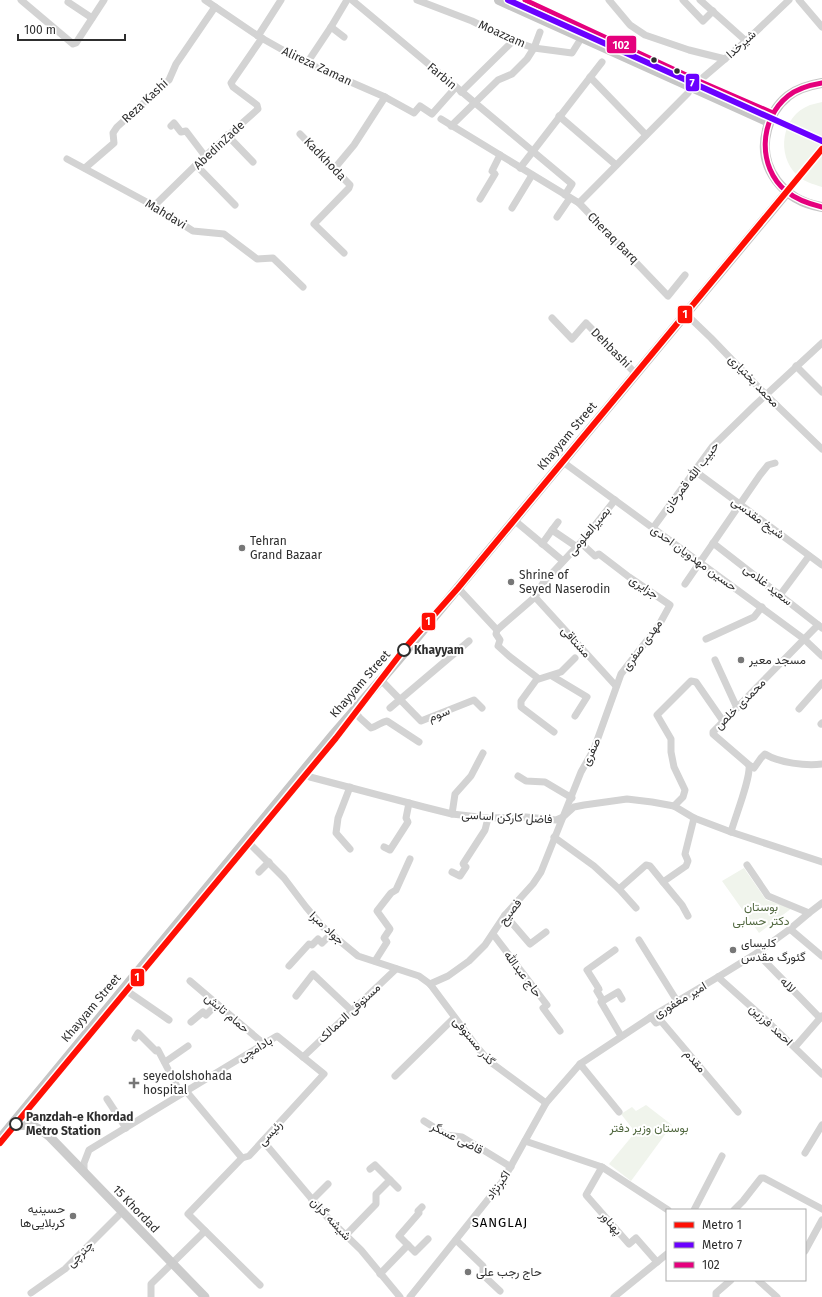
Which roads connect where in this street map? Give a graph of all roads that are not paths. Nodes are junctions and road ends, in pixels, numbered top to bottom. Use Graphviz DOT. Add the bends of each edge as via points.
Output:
graph roads {
  1 [pos="21,0"];
  2 [pos="104,0"];
  3 [pos="205,0"];
  4 [pos="281,0"];
  5 [pos="347,0"];
  6 [pos="352,0"];
  7 [pos="417,0"];
  8 [pos="499,0"];
  9 [pos="609,0"];
  10 [pos="683,0"];
  11 [pos="700,0"];
  12 [pos="789,0"];
  13 [pos="799,0"];
  14 [pos="68,2"];
  15 [pos="215,7"];
  16 [pos="713,11"];
  17 [pos="92,18"];
  18 [pos="331,27"];
  19 [pos="822,27"];
  20 [pos="540,32"];
  21 [pos="260,37"];
  22 [pos="344,37"];
  23 [pos="582,37"];
  24 [pos="513,41"];
  25 [pos="746,41"];
  26 [pos="534,48"];
  27 [pos="725,59"];
  28 [pos="602,62"];
  29 [pos="307,63"];
  30 [pos="590,77"];
  31 [pos="822,83"];
  32 [pos="459,90"];
  33 [pos="690,90"];
  34 [pos="384,97"];
  35 [pos="475,103"];
  36 [pos="559,116"];
  37 [pos="441,119"];
  38 [pos="175,122"];
  39 [pos="769,122"];
  40 [pos="451,126"];
  41 [pos="300,134"];
  42 [pos="646,135"];
  43 [pos="227,136"];
  44 [pos="533,151"];
  45 [pos="205,156"];
  46 [pos="500,156"];
  47 [pos="67,159"];
  48 [pos="253,162"];
  49 [pos="196,165"];
  50 [pos="616,165"];
  51 [pos="85,168"];
  52 [pos="520,168"];
  53 [pos="334,169"];
  54 [pos="532,175"];
  55 [pos="787,192"];
  56 [pos="567,196"];
  57 [pos="480,199"];
  58 [pos="579,204"];
  59 [pos="235,205"];
  60 [pos="154,206"];
  61 [pos="822,207"];
  62 [pos="512,208"];
  63 [pos="557,217"];
  64 [pos="344,253"];
  65 [pos="685,275"];
  66 [pos="304,287"];
  67 [pos="686,314"];
  68 [pos="552,318"];
  69 [pos="822,343"];
  70 [pos="796,366"];
  71 [pos="636,374"];
  72 [pos="822,392"];
  73 [pos="766,395"];
  74 [pos="822,450"];
  75 [pos="563,462"];
  76 [pos="775,463"];
  77 [pos="695,471"];
  78 [pos="615,500"];
  79 [pos="740,504"];
  80 [pos="514,520"];
  81 [pos="558,522"];
  82 [pos="653,528"];
  83 [pos="552,530"];
  84 [pos="713,543"];
  85 [pos="542,544"];
  86 [pos="579,545"];
  87 [pos="809,556"];
  88 [pos="563,561"];
  89 [pos="700,562"];
  90 [pos="822,565"];
  91 [pos="685,584"];
  92 [pos="458,588"];
  93 [pos="780,595"];
  94 [pos="535,597"];
  95 [pos="670,605"];
  96 [pos="762,608"];
  97 [pos="820,626"];
  98 [pos="497,630"];
  99 [pos="706,639"];
  100 [pos="804,639"];
  101 [pos="469,641"];
  102 [pos="822,656"];
  103 [pos="575,658"];
  104 [pos="715,660"];
  105 [pos="552,676"];
  106 [pos="537,679"];
  107 [pos="381,680"];
  108 [pos="822,683"];
  109 [pos="616,686"];
  110 [pos="400,700"];
  111 [pos="390,708"];
  112 [pos="482,708"];
  113 [pos="737,708"];
  114 [pos="799,709"];
  115 [pos="354,711"];
  116 [pos="575,716"];
  117 [pos="723,721"];
  118 [pos="554,732"];
  119 [pos="419,742"];
  120 [pos="483,753"];
  121 [pos="822,764"];
  122 [pos="749,765"];
  123 [pos="303,773"];
  124 [pos="518,776"];
  125 [pos="350,787"];
  126 [pos="572,798"];
  127 [pos="409,803"];
  128 [pos="674,806"];
  129 [pos="452,814"];
  130 [pos="563,817"];
  131 [pos="488,818"];
  132 [pos="694,818"];
  133 [pos="731,832"];
  134 [pos="554,837"];
  135 [pos="247,841"];
  136 [pos="384,846"];
  137 [pos="350,849"];
  138 [pos="410,859"];
  139 [pos="269,862"];
  140 [pos="822,862"];
  141 [pos="747,865"];
  142 [pos="259,872"];
  143 [pos="452,872"];
  144 [pos="664,882"];
  145 [pos="619,889"];
  146 [pos="822,903"];
  147 [pos="636,908"];
  148 [pos="809,913"];
  149 [pos="505,915"];
  150 [pos="688,916"];
  151 [pos="790,929"];
  152 [pos="546,932"];
  153 [pos="331,934"];
  154 [pos="493,934"];
  155 [pos="639,940"];
  156 [pos="615,950"];
  157 [pos="757,953"];
  158 [pos="822,956"];
  159 [pos="375,961"];
  160 [pos="289,966"];
  161 [pos="396,969"];
  162 [pos="718,977"];
  163 [pos="190,981"];
  164 [pos="430,984"];
  165 [pos="124,988"];
  166 [pos="296,996"];
  167 [pos="622,999"];
  168 [pos="602,1001"];
  169 [pos="677,1001"];
  170 [pos="217,1004"];
  171 [pos="352,1010"];
  172 [pos="651,1017"];
  173 [pos="821,1017"];
  174 [pos="454,1018"];
  175 [pos="168,1020"];
  176 [pos="192,1022"];
  177 [pos="560,1031"];
  178 [pos="137,1035"];
  179 [pos="277,1036"];
  180 [pos="621,1036"];
  181 [pos="264,1044"];
  182 [pos="188,1046"];
  183 [pos="794,1047"];
  184 [pos="303,1057"];
  185 [pos="161,1060"];
  186 [pos="580,1064"];
  187 [pos="822,1074"];
  188 [pos="395,1076"];
  189 [pos="183,1093"];
  190 [pos="107,1099"];
  191 [pos="546,1104"];
  192 [pos="619,1112"];
  193 [pos="738,1112"];
  194 [pos="424,1121"];
  195 [pos="822,1125"];
  196 [pos="10,1127"];
  197 [pos="126,1128"];
  198 [pos="0,1139"];
  199 [pos="263,1141"];
  200 [pos="525,1141"];
  201 [pos="804,1153"];
  202 [pos="722,1156"];
  203 [pos="242,1158"];
  204 [pos="510,1167"];
  205 [pos="602,1167"];
  206 [pos="370,1169"];
  207 [pos="84,1172"];
  208 [pos="390,1180"];
  209 [pos="328,1184"];
  210 [pos="398,1188"];
  211 [pos="312,1200"];
  212 [pos="422,1207"];
  213 [pos="666,1209"];
  214 [pos="695,1209"];
  215 [pos="735,1209"];
  216 [pos="822,1209"];
  217 [pos="122,1212"];
  218 [pos="822,1220"];
  219 [pos="205,1232"];
  220 [pos="345,1236"];
  221 [pos="428,1239"];
  222 [pos="456,1240"];
  223 [pos="408,1245"];
  224 [pos="806,1249"];
  225 [pos="666,1255"];
  226 [pos="657,1262"];
  227 [pos="172,1263"];
  228 [pos="380,1274"];
  229 [pos="729,1281"];
  230 [pos="759,1281"];
  231 [pos="260,1285"];
  232 [pos="500,1291"];
  233 [pos="34,1294"];
  234 [pos="152,1297"];
  235 [pos="205,1297"];
  236 [pos="400,1297"];
  237 [pos="410,1297"];
  238 [pos="614,1297"];
  239 [pos="716,1297"];
  240 [pos="777,1297"];
  1 -- 17 [label="street" via="73,44"];
  2 -- 17 [label="street"];
  3 -- 15 [label="street, Alireza Zaman"];
  4 -- 21 [label="street"];
  5 -- 18 [label="street"];
  6 -- 32 [label="street, Farbin"];
  7 -- 24 [label="street, Moazzam" via="472,20"];
  8 -- 23 [label="main road"];
  9 -- 27 [label="street" via="630,25 645,35"];
  10 -- 16 [label="street" via="703,21"];
  11 -- 16 [label="street"];
  12 -- 25 [label="street, شیرخدا"];
  13 -- 19 [label="street"];
  14 -- 17 [label="street"];
  15 -- 21 [label="street, Alireza Zaman"];
  15 -- 51 [label="street, Reza Kashi" via="176,64 169,80 117,127 112,133 114,143"];
  16 -- 25 [label="street"];
  18 -- 22 [label="street"];
  18 -- 29 [label="street"];
  20 -- 26 [label="street"];
  21 -- 29 [label="street, Alireza Zaman"];
  21 -- 43 [label="street, AbedinZade" via="231,83 258,109"];
  23 -- 26 [label="street, Moazzam" via="572,53"];
  23 -- 33 [label="main road"];
  24 -- 26 [label="street, Moazzam"];
  24 -- 32 [label="street"];
  25 -- 27 [label="street, شیرخدا"];
  26 -- 35 [label="street" via="512,74 498,80"];
  27 -- 33 [label="street, شیرخدا"];
  28 -- 30 [label="street"];
  29 -- 34 [label="street, Alireza Zaman"];
  30 -- 36 [label="street"];
  30 -- 42 [label="street"];
  31 -- 39 [label="main road" via="806,86 788,96"];
  32 -- 34 [label="street, Alireza Zaman" via="432,114 420,106 414,113"];
  32 -- 35 [label="street, Farbin"];
  33 -- 39 [label="main road"];
  33 -- 42 [label="street, Cheraq Barq"];
  34 -- 53 [label="street" via="354,145"];
  35 -- 40 [label="street"];
  35 -- 44 [label="street, Farbin"];
  36 -- 44 [label="street"];
  36 -- 50 [label="street"];
  37 -- 40 [label="street"];
  38 -- 45 [label="street" via="181,132 186,131"];
  39 -- 55 [label="main road" via="765,137 769,168 776,181"];
  40 -- 46 [label="street"];
  41 -- 53 [label="street, Kadkhoda"];
  42 -- 50 [label="street, Cheraq Barq"];
  43 -- 45 [label="street, AbedinZade"];
  43 -- 48 [label="street"];
  44 -- 52 [label="street"];
  44 -- 56 [label="street, Farbin" via="572,184"];
  45 -- 49 [label="street, AbedinZade"];
  46 -- 52 [label="street"];
  46 -- 57 [label="street" via="492,171 495,174"];
  47 -- 51 [label="street, Mahdavi"];
  49 -- 59 [label="street"];
  49 -- 60 [label="street, AbedinZade"];
  50 -- 58 [label="street, Cheraq Barq"];
  51 -- 60 [label="street, Mahdavi"];
  52 -- 54 [label="street"];
  53 -- 64 [label="street, Kadkhoda" via="350,186 314,224"];
  54 -- 56 [label="street"];
  54 -- 62 [label="street"];
  55 -- 61 [label="main road" via="808,204"];
  55 -- 67 [label="main road, Khayyam Street"];
  56 -- 58 [label="street"];
  56 -- 63 [label="street"];
  58 -- 65 [label="street, Cheraq Barq" via="668,296"];
  60 -- 66 [label="street, Mahdavi" via="193,231 224,234 257,259 273,258"];
  67 -- 71 [label="main road, Khayyam Street"];
  67 -- 73 [label="street, محمد بختیاری"];
  68 -- 71 [label="street, Dehbashi" via="572,339 586,323"];
  69 -- 70 [label="street, حبیب الله قمرخان"];
  70 -- 72 [label="street"];
  70 -- 73 [label="street, حبیب الله قمرخان"];
  71 -- 75 [label="main road, Khayyam Street"];
  73 -- 74 [label="street, محمد بختیاری"];
  73 -- 77 [label="street, حبیب الله قمرخان" via="712,447"];
  75 -- 78 [label="street, حسین مهدویان احدی"];
  75 -- 80 [label="main road, Khayyam Street"];
  76 -- 79 [label="street" via="768,466"];
  77 -- 79 [label="street, شیخ مقدسی"];
  77 -- 82 [label="street, حبیب الله قمرخان"];
  78 -- 82 [label="street, حسین مهدویان احدی"];
  78 -- 86 [label="street, بصیرالعلومی"];
  79 -- 84 [label="street"];
  79 -- 87 [label="street, شیخ مقدسی"];
  80 -- 85 [label="street"];
  80 -- 92 [label="main road, Khayyam Street"];
  81 -- 83 [label="street"];
  82 -- 89 [label="street, حسین مهدویان احدی"];
  83 -- 85 [label="street"];
  83 -- 86 [label="street, جزایری"];
  84 -- 89 [label="street"];
  84 -- 93 [label="street, سعید غلامی"];
  85 -- 88 [label="street"];
  86 -- 88 [label="street, بصیرالعلومی"];
  86 -- 95 [label="street, جزایری" via="595,556 599,554"];
  87 -- 90 [label="street, شیخ مقدسی"];
  87 -- 93 [label="street"];
  88 -- 94 [label="street, بصیرالعلومی" via="542,583"];
  89 -- 91 [label="street"];
  89 -- 96 [label="street, حسین مهدویان احدی"];
  92 -- 98 [label="street"];
  92 -- 107 [label="main road, Khayyam Street"];
  93 -- 97 [label="street, سعید غلامی"];
  94 -- 98 [label="street, بصیرالعلومی"];
  94 -- 109 [label="street, مشتاقی"];
  95 -- 109 [label="street, مهدی صفری" via="659,625 621,674"];
  96 -- 99 [label="street" via="754,617"];
  96 -- 100 [label="street, حسین مهدویان احدی"];
  97 -- 100 [label="street, محمدی خلص"];
  98 -- 106 [label="street" via="496,634 500,640 498,646"];
  100 -- 102 [label="street, حسین مهدویان احدی"];
  100 -- 113 [label="street, محمدی خلص"];
  101 -- 110 [label="street"];
  103 -- 105 [label="street" via="561,672"];
  104 -- 113 [label="street"];
  105 -- 106 [label="street"];
  105 -- 116 [label="street" via="587,697"];
  106 -- 118 [label="street" via="521,701 521,707"];
  107 -- 110 [label="street"];
  107 -- 115 [label="main road, Khayyam Street"];
  108 -- 114 [label="street"];
  109 -- 126 [label="street, صفری" via="594,749"];
  110 -- 111 [label="street"];
  110 -- 112 [label="street, سوم" via="421,721 474,700"];
  113 -- 117 [label="street, محمدی خلص"];
  115 -- 119 [label="street" via="371,728 387,721"];
  115 -- 123 [label="main road, Khayyam Street"];
  117 -- 122 [label="street, محمدی خلص" via="713,734"];
  117 -- 128 [label="street" via="696,682 691,681 657,715 671,739 674,767 685,790 683,797"];
  120 -- 129 [label="street" via="471,776 455,794"];
  121 -- 122 [label="street" via="812,765 773,759 765,754 754,768"];
  122 -- 133 [label="street" via="746,785"];
  123 -- 125 [label="street, فاضل کارکن اساسی"];
  123 -- 135 [label="main road, Khayyam Street"];
  124 -- 126 [label="street" via="526,780 545,782"];
  125 -- 127 [label="street, فاضل کارکن اساسی"];
  125 -- 137 [label="street" via="338,818 336,833"];
  126 -- 130 [label="street, صفری"];
  127 -- 129 [label="street, فاضل کارکن اساسی"];
  127 -- 136 [label="street" via="406,818 408,822 390,850"];
  128 -- 130 [label="street, فاضل کارکن اساسی" via="627,799 574,807"];
  128 -- 132 [label="street, فاضل کارکن اساسی"];
  129 -- 131 [label="street, فاضل کارکن اساسی"];
  130 -- 131 [label="street, فاضل کارکن اساسی" via="556,820 526,817"];
  130 -- 134 [label="street, فصیح"];
  131 -- 143 [label="street" via="485,830 463,864 466,867 460,876"];
  132 -- 133 [label="street, فاضل کارکن اساسی"];
  132 -- 144 [label="street" via="685,854 688,863"];
  133 -- 140 [label="street, فاضل کارکن اساسی"];
  134 -- 145 [label="street" via="587,860"];
  134 -- 149 [label="street, فصیح" via="541,872"];
  135 -- 139 [label="street, جواد مبرا"];
  135 -- 165 [label="main road, Khayyam Street"];
  138 -- 159 [label="street" via="396,890 377,911 390,929 384,938 388,942"];
  139 -- 142 [label="street"];
  139 -- 153 [label="street, جواد مبرا"];
  141 -- 148 [label="street" via="768,896"];
  144 -- 145 [label="street" via="650,866 646,865"];
  144 -- 150 [label="street"];
  145 -- 147 [label="street"];
  146 -- 148 [label="street, امیر مغفوری"];
  148 -- 151 [label="street, امیر مغفوری"];
  149 -- 152 [label="street" via="530,944"];
  149 -- 154 [label="street, فصیح"];
  151 -- 157 [label="street, امیر مغفوری"];
  151 -- 158 [label="street"];
  153 -- 159 [label="street, جواد مبرا" via="358,956"];
  153 -- 160 [label="street" via="322,943 318,938 312,945 309,944"];
  154 -- 164 [label="street, فصیح" via="469,961 448,976"];
  154 -- 177 [label="street, حاج عبدالله" via="547,1005 542,1008"];
  155 -- 169 [label="street"];
  156 -- 168 [label="street" via="587,970 599,989 597,991"];
  157 -- 162 [label="street, امیر مغفوری"];
  157 -- 173 [label="street, لاله"];
  159 -- 161 [label="street, جواد مبرا"];
  161 -- 164 [label="street, جواد مبرا" via="419,976"];
  161 -- 171 [label="street, مستوفی الممالک"];
  162 -- 169 [label="street, امیر مغفوری"];
  162 -- 183 [label="street, احمد فرزین"];
  163 -- 170 [label="street, حمام تابش"];
  164 -- 174 [label="street, گذر مستوفی"];
  165 -- 175 [label="street"];
  165 -- 196 [label="main road, Khayyam Street"];
  166 -- 171 [label="street" via="313,974"];
  167 -- 168 [label="street" via="618,992"];
  168 -- 180 [label="street"];
  169 -- 172 [label="street, امیر مغفوری"];
  170 -- 176 [label="street" via="206,1015 203,1012"];
  170 -- 181 [label="street, حمام تابش"];
  171 -- 184 [label="street, مستوفی الممالک"];
  172 -- 180 [label="street, امیر مغفوری"];
  172 -- 193 [label="street, مقدم" via="656,1023 661,1021"];
  173 -- 183 [label="street"];
  174 -- 188 [label="street"];
  174 -- 191 [label="street, گذر مستوفی" via="489,1061"];
  178 -- 185 [label="street" via="156,1052 158,1050"];
  179 -- 181 [label="street, بادامچی"];
  179 -- 184 [label="street, رئیسی"];
  180 -- 186 [label="street, امیر مغفوری"];
  181 -- 189 [label="street, بادامچی"];
  182 -- 185 [label="street"];
  183 -- 187 [label="street, احمد فرزین"];
  184 -- 199 [label="street, رئیسی" via="324,1074"];
  185 -- 189 [label="street"];
  186 -- 191 [label="street, امیر مغفوری"];
  186 -- 192 [label="street"];
  189 -- 197 [label="street, بادامچی"];
  189 -- 203 [label="street"];
  190 -- 197 [label="street"];
  191 -- 200 [label="street, اکبرنژاد"];
  194 -- 204 [label="street, قاضی عسگر" via="446,1135 462,1137"];
  195 -- 201 [label="street"];
  196 -- 198 [label="main road, Khayyam Street"];
  196 -- 207 [label="main road, 15 Khordad" via="37,1127"];
  197 -- 207 [label="street, بادامچی" via="89,1150"];
  199 -- 203 [label="street, رئیسی" via="249,1156"];
  199 -- 211 [label="street, شیشه گران"];
  200 -- 204 [label="street, اکبرنژاد"];
  200 -- 205 [label="street"];
  202 -- 214 [label="street"];
  203 -- 219 [label="street, رئیسی" via="188,1214"];
  204 -- 222 [label="street, اکبرنژاد" via="502,1182"];
  205 -- 213 [label="street"];
  205 -- 226 [label="street, پهناور" via="586,1195 629,1244 636,1238"];
  206 -- 208 [label="street" via="375,1165"];
  207 -- 217 [label="main road, 15 Khordad"];
  208 -- 210 [label="street"];
  208 -- 220 [label="street" via="376,1194 376,1204"];
  209 -- 211 [label="street"];
  211 -- 220 [label="street, شیشه گران"];
  212 -- 223 [label="street" via="398,1236"];
  215 -- 216 [label="street" via="761,1178 764,1178"];
  217 -- 227 [label="main road, 15 Khordad"];
  217 -- 233 [label="street, چترچی" via="65,1269"];
  218 -- 224 [label="street"];
  219 -- 227 [label="street"];
  219 -- 231 [label="street, رئیسی"];
  220 -- 228 [label="street, شیشه گران" via="361,1250"];
  221 -- 223 [label="street" via="415,1252"];
  222 -- 232 [label="street" via="484,1267 482,1273"];
  222 -- 237 [label="street, اکبرنژاد"];
  223 -- 228 [label="street"];
  225 -- 226 [label="street"];
  226 -- 238 [label="street"];
  227 -- 234 [label="street" via="151,1284"];
  227 -- 235 [label="main road, 15 Khordad"];
  228 -- 236 [label="street, شیشه گران"];
  229 -- 239 [label="street" via="716,1293"];
  230 -- 240 [label="street"];
}
